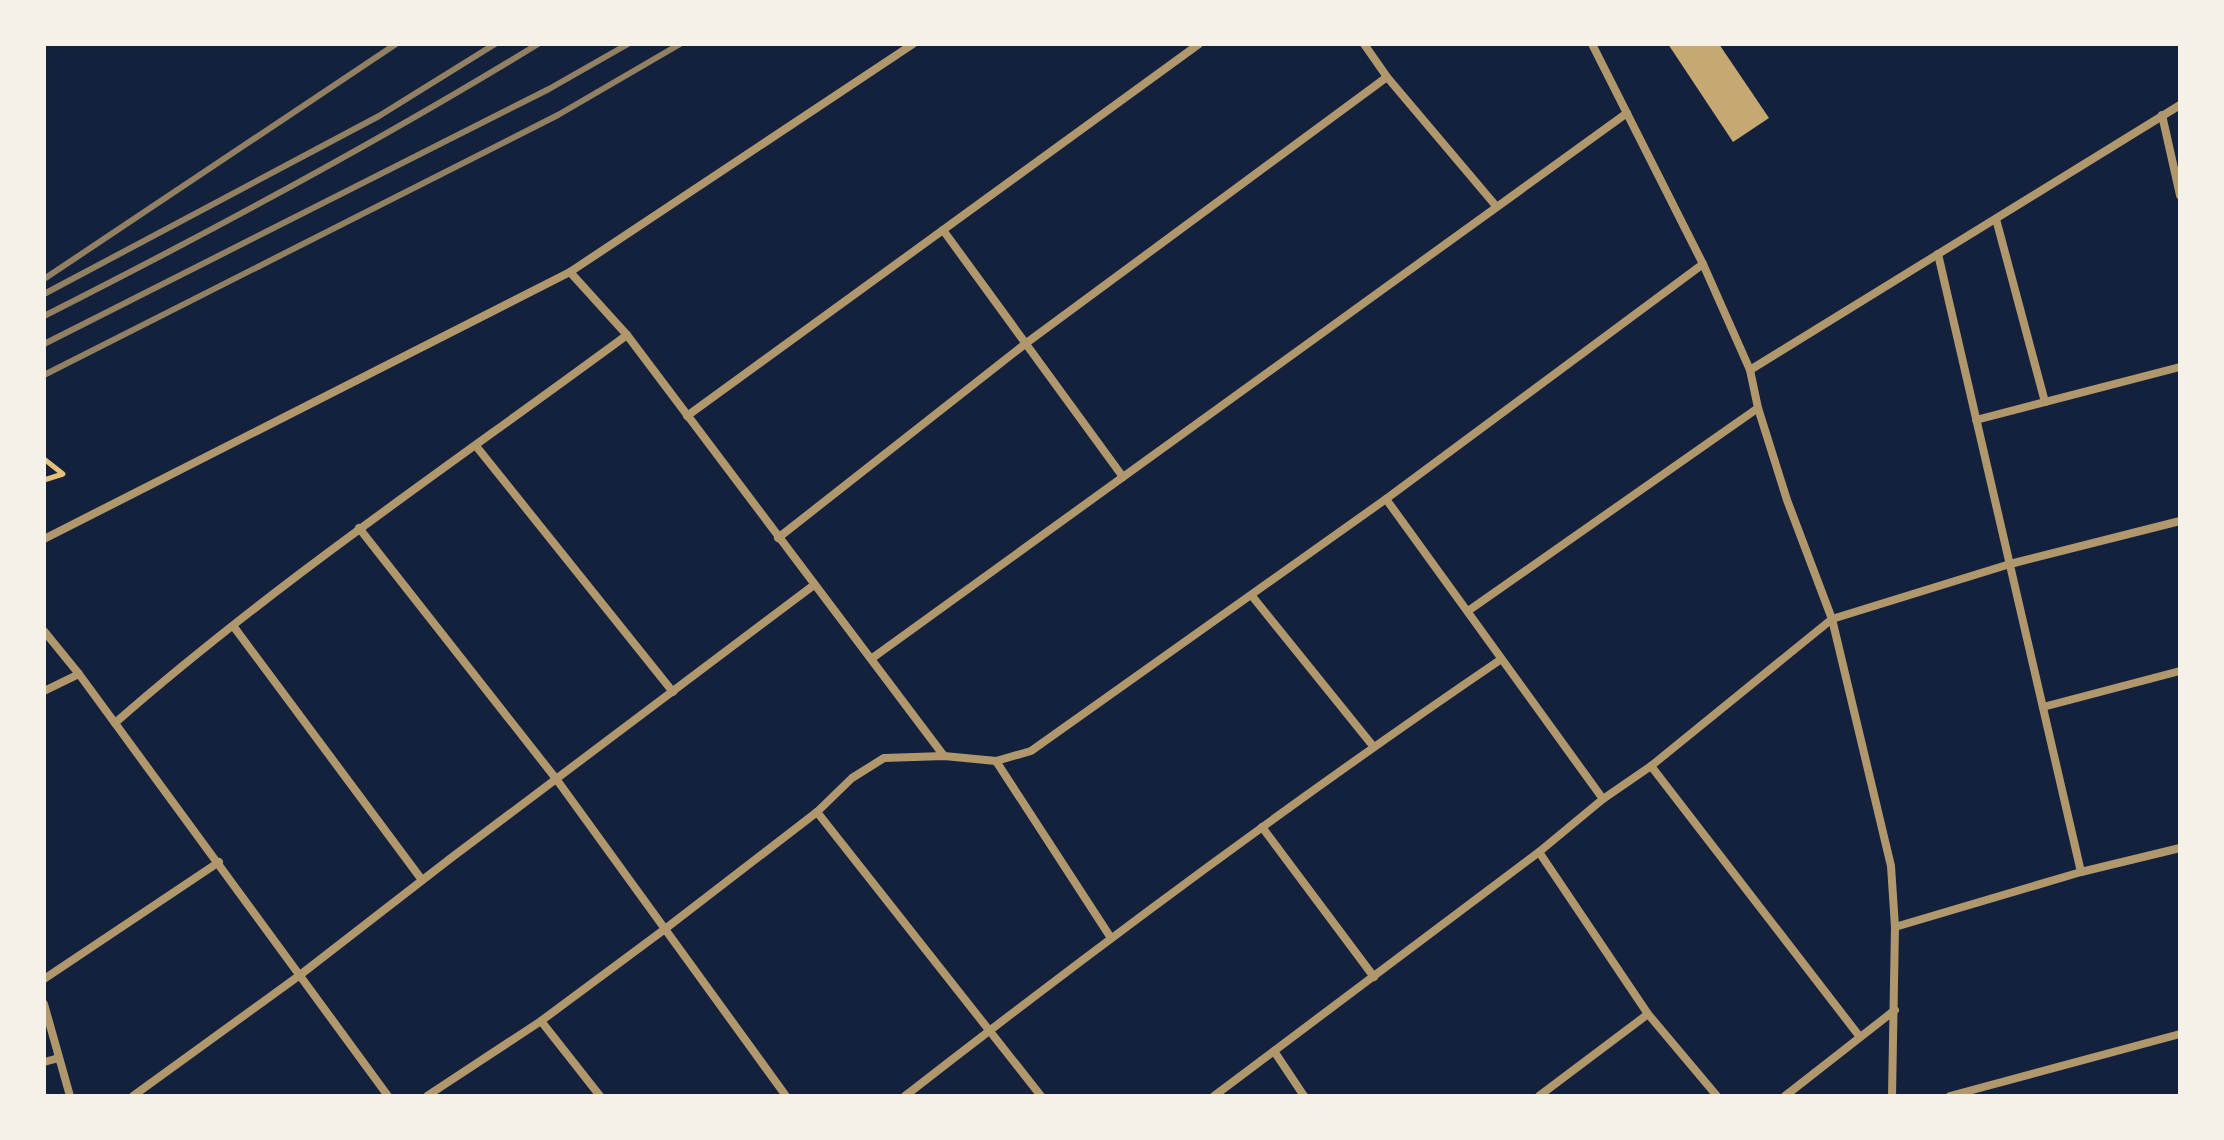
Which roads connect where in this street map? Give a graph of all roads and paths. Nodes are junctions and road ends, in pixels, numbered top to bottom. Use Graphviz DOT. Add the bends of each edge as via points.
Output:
graph roads {
  1 [pos="913,44"];
  2 [pos="1199,44"];
  3 [pos="1364,44"];
  4 [pos="1592,44"];
  5 [pos="1387,77"];
  6 [pos="2180,105"];
  7 [pos="1627,113"];
  8 [pos="2162,115"];
  9 [pos="2180,195"];
  10 [pos="1496,206"];
  11 [pos="1996,219"];
  12 [pos="943,230"];
  13 [pos="1938,254"];
  14 [pos="1703,264"];
  15 [pos="570,272"];
  16 [pos="627,335"];
  17 [pos="1025,344"];
  18 [pos="2180,367"];
  19 [pos="1750,370"];
  20 [pos="2045,402"];
  21 [pos="1758,408"];
  22 [pos="687,416"];
  23 [pos="1976,420"];
  24 [pos="476,446"];
  25 [pos="44,459"];
  26 [pos="1123,477"];
  27 [pos="44,480"];
  28 [pos="1386,499"];
  29 [pos="2180,521"];
  30 [pos="359,528"];
  31 [pos="778,538"];
  32 [pos="44,539"];
  33 [pos="2010,564"];
  34 [pos="814,585"];
  35 [pos="1252,596"];
  36 [pos="1468,611"];
  37 [pos="1832,619"];
  38 [pos="234,627"];
  39 [pos="44,631"];
  40 [pos="871,659"];
  41 [pos="1500,660"];
  42 [pos="2180,671"];
  43 [pos="79,674"];
  44 [pos="44,691"];
  45 [pos="673,692"];
  46 [pos="2043,707"];
  47 [pos="115,723"];
  48 [pos="1373,746"];
  49 [pos="944,756"];
  50 [pos="996,761"];
  51 [pos="1651,766"];
  52 [pos="557,780"];
  53 [pos="1603,799"];
  54 [pos="817,812"];
  55 [pos="1262,827"];
  56 [pos="2180,848"];
  57 [pos="1539,852"];
  58 [pos="219,862"];
  59 [pos="2081,872"];
  60 [pos="422,880"];
  61 [pos="1895,927"];
  62 [pos="665,929"];
  63 [pos="1111,938"];
  64 [pos="300,975"];
  65 [pos="1374,977"];
  66 [pos="44,979"];
  67 [pos="44,1004"];
  68 [pos="1895,1010"];
  69 [pos="1648,1014"];
  70 [pos="541,1021"];
  71 [pos="989,1030"];
  72 [pos="2180,1034"];
  73 [pos="1860,1037"];
  74 [pos="1274,1051"];
  75 [pos="59,1058"];
  76 [pos="44,1062"];
  77 [pos="70,1096"];
  78 [pos="133,1096"];
  79 [pos="388,1096"];
  80 [pos="427,1096"];
  81 [pos="600,1096"];
  82 [pos="786,1096"];
  83 [pos="905,1096"];
  84 [pos="1041,1096"];
  85 [pos="1214,1096"];
  86 [pos="1304,1096"];
  87 [pos="1539,1096"];
  88 [pos="1717,1096"];
  89 [pos="1785,1096"];
  90 [pos="1892,1096"];
  91 [pos="1950,1096"];
  1 -- 15 [label="street"];
  2 -- 12 [label="street"];
  3 -- 5 [label="street"];
  4 -- 7 [label="street"];
  5 -- 10 [label="street"];
  5 -- 17 [label="street"];
  6 -- 8 [label="street"];
  7 -- 10 [label="street"];
  7 -- 14 [label="street"];
  8 -- 9 [label="street"];
  8 -- 11 [label="street"];
  10 -- 26 [label="street"];
  11 -- 13 [label="street"];
  11 -- 20 [label="street"];
  12 -- 17 [label="street"];
  12 -- 22 [label="street"];
  13 -- 19 [label="street"];
  13 -- 23 [label="street"];
  14 -- 19 [label="street"];
  14 -- 28 [label="street"];
  15 -- 16 [label="street"];
  15 -- 32 [label="street"];
  16 -- 22 [label="street"];
  16 -- 24 [label="street"];
  17 -- 26 [label="street"];
  17 -- 31 [label="street"];
  18 -- 20 [label="street"];
  19 -- 21 [label="street"];
  20 -- 23 [label="street"];
  21 -- 36 [label="street"];
  21 -- 37 [label="street"];
  22 -- 31 [label="street"];
  23 -- 33 [label="street"];
  24 -- 30 [label="street"];
  24 -- 45 [label="street"];
  25 -- 27 [label="path" via="63,474"];
  26 -- 40 [label="street"];
  28 -- 35 [label="street"];
  28 -- 36 [label="street"];
  29 -- 33 [label="street"];
  30 -- 38 [label="street"];
  30 -- 52 [label="street"];
  31 -- 34 [label="street"];
  33 -- 37 [label="street"];
  33 -- 46 [label="street"];
  34 -- 40 [label="street"];
  34 -- 45 [label="street"];
  35 -- 48 [label="street"];
  35 -- 50 [label="street" via="1031,751"];
  36 -- 41 [label="street"];
  37 -- 51 [label="street"];
  37 -- 61 [label="street" via="1891,866"];
  38 -- 47 [label="street"];
  38 -- 60 [label="street"];
  39 -- 43 [label="street"];
  40 -- 49 [label="street"];
  41 -- 48 [label="street"];
  41 -- 53 [label="street"];
  42 -- 46 [label="street"];
  43 -- 44 [label="street"];
  43 -- 47 [label="street"];
  45 -- 52 [label="street"];
  46 -- 59 [label="street"];
  47 -- 58 [label="street"];
  48 -- 55 [label="street"];
  49 -- 50 [label="street"];
  49 -- 54 [label="street" via="884,758 852,778"];
  50 -- 63 [label="street"];
  51 -- 53 [label="street"];
  51 -- 73 [label="street"];
  52 -- 60 [label="street"];
  52 -- 62 [label="street"];
  53 -- 57 [label="street"];
  54 -- 62 [label="street"];
  54 -- 71 [label="street"];
  55 -- 63 [label="street"];
  55 -- 65 [label="street"];
  56 -- 59 [label="street"];
  57 -- 65 [label="street"];
  57 -- 69 [label="street"];
  58 -- 64 [label="street"];
  58 -- 66 [label="street"];
  59 -- 61 [label="street"];
  60 -- 64 [label="street"];
  61 -- 68 [label="street"];
  62 -- 70 [label="street"];
  62 -- 82 [label="street"];
  63 -- 71 [label="street"];
  64 -- 78 [label="street"];
  64 -- 79 [label="street"];
  65 -- 74 [label="street"];
  67 -- 75 [label="street"];
  68 -- 73 [label="street"];
  68 -- 90 [label="street"];
  69 -- 87 [label="street"];
  69 -- 88 [label="street"];
  70 -- 80 [label="street"];
  70 -- 81 [label="street"];
  71 -- 83 [label="street"];
  71 -- 84 [label="street"];
  72 -- 91 [label="street"];
  73 -- 89 [label="street"];
  74 -- 85 [label="street"];
  74 -- 86 [label="street"];
  75 -- 76 [label="street"];
  75 -- 77 [label="street"];
}
